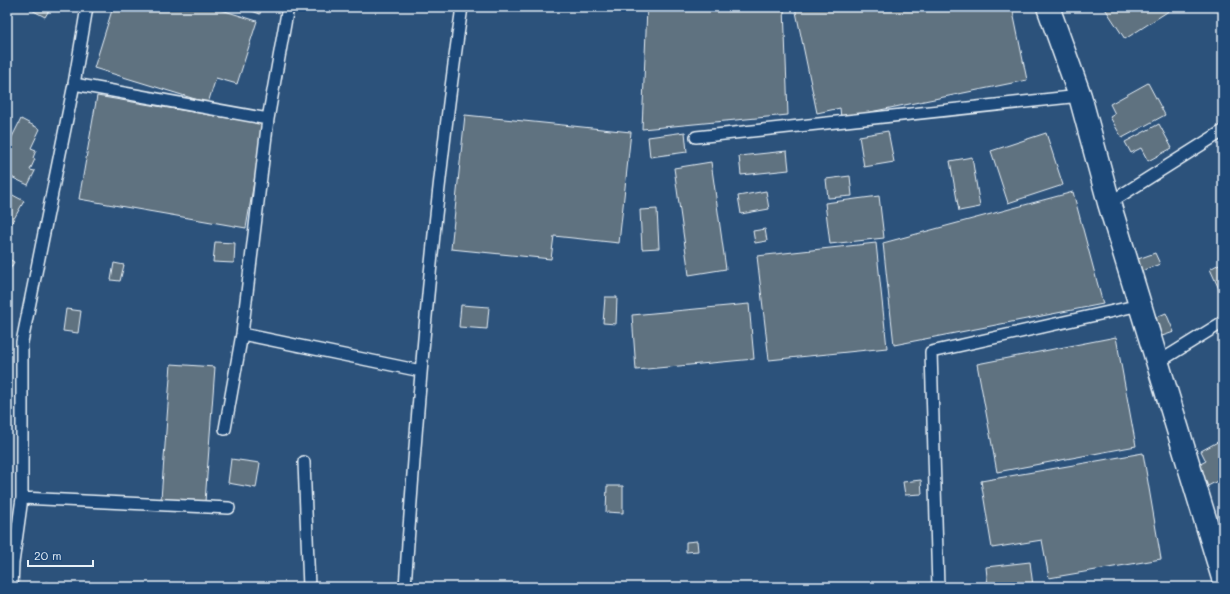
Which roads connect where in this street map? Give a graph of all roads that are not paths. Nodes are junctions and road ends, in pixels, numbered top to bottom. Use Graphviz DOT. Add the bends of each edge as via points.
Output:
graph roads {
  1 [pos="87,7"];
  2 [pos="288,7"];
  3 [pos="462,7"];
  4 [pos="1048,7"];
  5 [pos="74,84"];
  6 [pos="1080,96"];
  7 [pos="268,118"];
  8 [pos="1223,131"];
  9 [pos="696,137"];
  10 [pos="1109,203"];
  11 [pos="1140,305"];
  12 [pos="1223,322"];
  13 [pos="242,334"];
  14 [pos="1158,363"];
  15 [pos="420,371"];
  16 [pos="226,429"];
  17 [pos="304,462"];
  18 [pos="22,498"];
  19 [pos="229,508"];
  20 [pos="1223,578"];
  21 [pos="12,587"];
  22 [pos="309,587"];
  23 [pos="404,587"];
  24 [pos="938,587"];
  1 -- 5 [label="lane"];
  2 -- 7 [label="lane"];
  3 -- 15 [label="lane" via="449,96"];
  4 -- 6 [label="street"];
  5 -- 7 [label="lane"];
  5 -- 18 [label="lane" via="22,342"];
  6 -- 9 [label="lane"];
  6 -- 10 [label="street"];
  7 -- 13 [label="lane"];
  8 -- 10 [label="lane"];
  10 -- 11 [label="street"];
  11 -- 14 [label="street"];
  11 -- 24 [label="lane" via="931,352"];
  12 -- 14 [label="lane"];
  13 -- 15 [label="lane"];
  13 -- 16 [label="lane"];
  14 -- 20 [label="street"];
  15 -- 23 [label="lane"];
  17 -- 22 [label="lane"];
  18 -- 19 [label="lane"];
  18 -- 21 [label="lane"];
}
